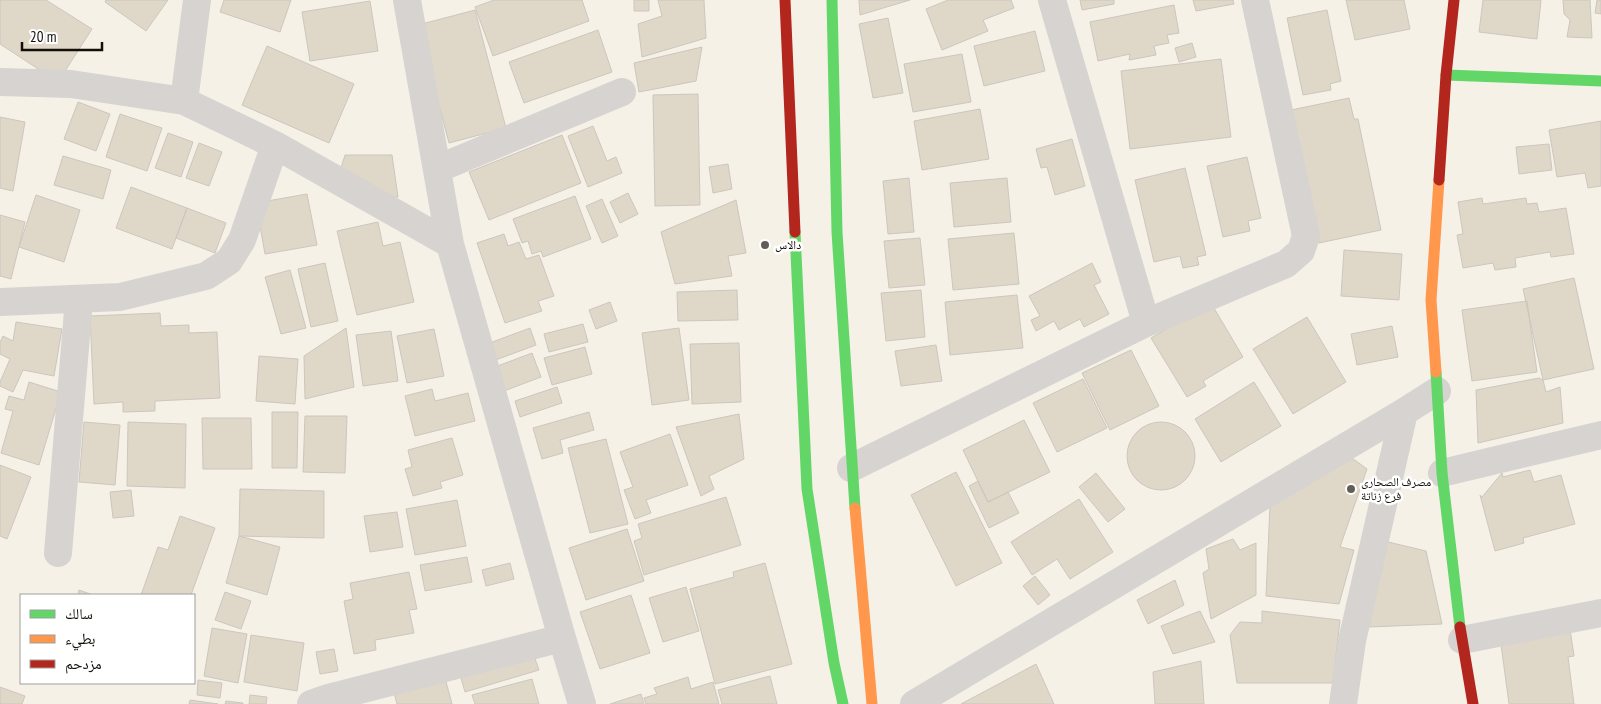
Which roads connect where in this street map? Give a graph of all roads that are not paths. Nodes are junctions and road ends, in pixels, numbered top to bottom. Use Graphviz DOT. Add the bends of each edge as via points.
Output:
graph roads {
  1 [pos="197,0"];
  2 [pos="407,0"];
  3 [pos="785,0"];
  4 [pos="832,0"];
  5 [pos="1052,0"];
  6 [pos="1255,0"];
  7 [pos="1454,0"];
  8 [pos="1446,75"];
  9 [pos="1601,81"];
  10 [pos="0,82"];
  11 [pos="622,92"];
  12 [pos="184,101"];
  13 [pos="275,145"];
  14 [pos="437,169"];
  15 [pos="450,244"];
  16 [pos="79,299"];
  17 [pos="0,302"];
  18 [pos="1146,323"];
  19 [pos="1437,391"];
  20 [pos="1404,412"];
  21 [pos="1601,435"];
  22 [pos="851,468"];
  23 [pos="1442,473"];
  24 [pos="58,553"];
  25 [pos="1601,613"];
  26 [pos="562,638"];
  27 [pos="1462,640"];
  28 [pos="311,704"];
  29 [pos="582,704"];
  30 [pos="843,704"];
  31 [pos="872,704"];
  32 [pos="914,704"];
  33 [pos="1343,704"];
  34 [pos="1472,704"];
  1 -- 12 [label="street"];
  2 -- 14 [label="street"];
  3 -- 30 [label="main road" via="799,233 807,488"];
  4 -- 22 [label="main road" via="833,232"];
  5 -- 18 [label="street"];
  6 -- 18 [label="street" via="1306,236 1302,251 1286,264"];
  7 -- 8 [label="main road"];
  8 -- 9 [label="main road"];
  8 -- 19 [label="main road" via="1431,300"];
  10 -- 12 [label="street" via="71,84"];
  11 -- 14 [label="street"];
  12 -- 13 [label="street"];
  13 -- 15 [label="street"];
  13 -- 16 [label="street" via="242,240 229,261 197,279 120,297"];
  14 -- 15 [label="street"];
  15 -- 26 [label="street"];
  16 -- 17 [label="street"];
  16 -- 24 [label="street"];
  18 -- 22 [label="street"];
  19 -- 20 [label="street"];
  19 -- 23 [label="main road"];
  20 -- 32 [label="street"];
  20 -- 33 [label="street" via="1352,641"];
  21 -- 23 [label="street"];
  22 -- 31 [label="main road"];
  23 -- 27 [label="main road"];
  25 -- 27 [label="street"];
  26 -- 28 [label="street"];
  26 -- 29 [label="street"];
  27 -- 34 [label="main road"];
}
